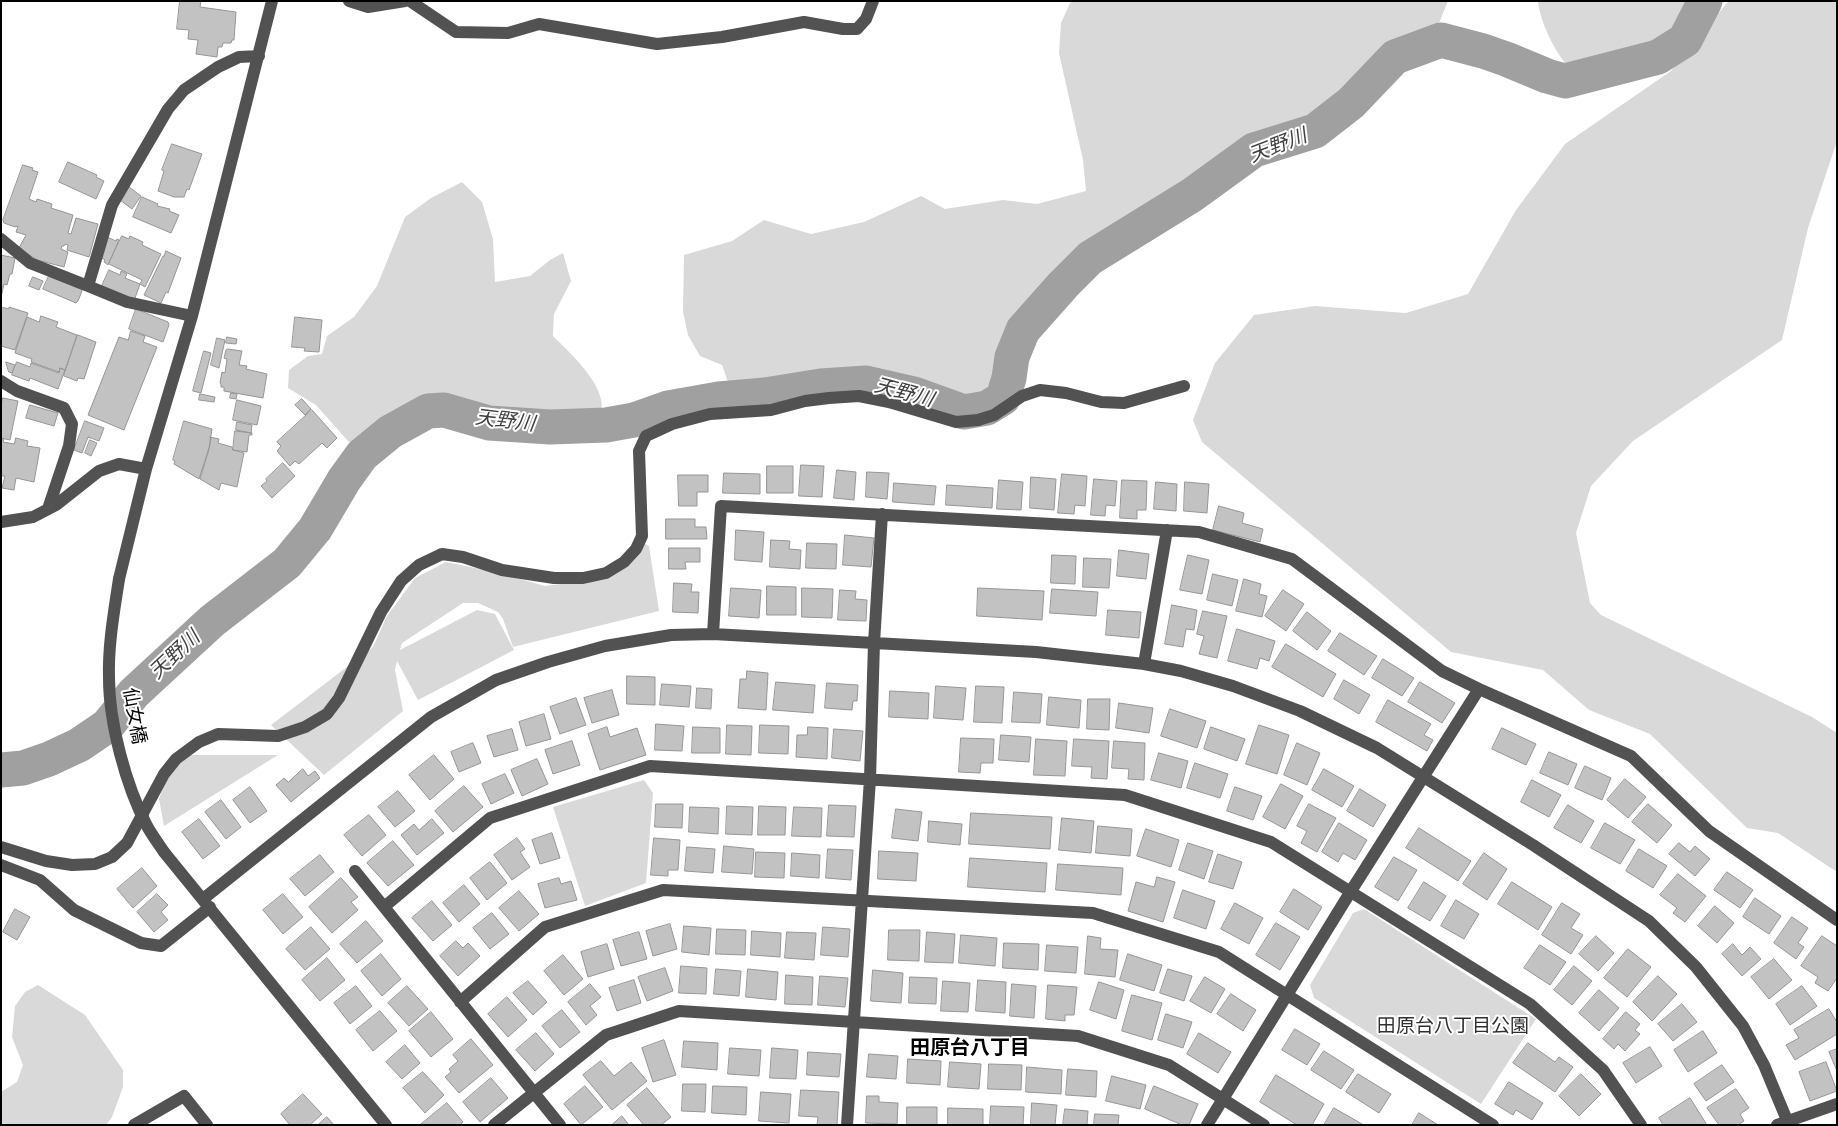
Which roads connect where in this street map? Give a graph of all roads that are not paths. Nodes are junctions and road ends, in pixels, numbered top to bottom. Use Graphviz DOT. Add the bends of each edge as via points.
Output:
graph roads {
  1 [pos="272,1"];
  2 [pos="349,1"];
  3 [pos="405,1"];
  4 [pos="410,1"];
  5 [pos="873,1"];
  6 [pos="259,56"];
  7 [pos="1,239"];
  8 [pos="88,286"];
  9 [pos="192,316"];
  10 [pos="1,380"];
  11 [pos="1184,386"];
  12 [pos="146,470"];
  13 [pos="48,509"];
  14 [pos="882,514"];
  15 [pos="1,522"];
  16 [pos="1167,530"];
  17 [pos="714,634"];
  18 [pos="874,643"];
  19 [pos="1144,664"];
  20 [pos="1479,689"];
  21 [pos="1423,777"];
  22 [pos="870,779"];
  23 [pos="1,847"];
  24 [pos="1,865"];
  25 [pos="355,871"];
  26 [pos="1351,891"];
  27 [pos="861,902"];
  28 [pos="206,903"];
  29 [pos="384,907"];
  30 [pos="1837,920"];
  31 [pos="1287,995"];
  32 [pos="460,1002"];
  33 [pos="854,1022"];
  34 [pos="534,1093"];
  35 [pos="1224,1100"];
  36 [pos="1837,1104"];
  37 [pos="1785,1124"];
  38 [pos="134,1125"];
  39 [pos="207,1125"];
  40 [pos="386,1125"];
  41 [pos="494,1125"];
  42 [pos="560,1125"];
  43 [pos="847,1125"];
  44 [pos="1207,1125"];
  45 [pos="1264,1125"];
  46 [pos="1493,1125"];
  47 [pos="1641,1125"];
  1 -- 6 [label="street, 仙女橋"];
  2 -- 3 [label="street" via="368,7"];
  4 -- 5 [label="street" via="456,32 508,33 539,24 657,44 722,37 804,22 857,29 866,19"];
  6 -- 8 [label="street" via="239,57 218,67 184,90 168,110 112,205"];
  6 -- 9 [label="street, 仙女橋"];
  7 -- 8 [label="street" via="30,263"];
  8 -- 9 [label="street" via="127,302"];
  9 -- 12 [label="street, 仙女橋"];
  10 -- 13 [label="street" via="18,391 64,408 72,424 69,446"];
  11 -- 23 [label="street" via="1124,403 1101,402 1040,390 1022,396 994,415 956,422 859,396 805,401 771,410 710,414 672,424 646,436 639,451 642,536 624,562 606,573 564,578 502,570 463,557 442,554 419,565 401,581 381,612 340,698 327,714 305,727 278,736 218,734 199,742 176,759 164,774 127,843 112,858 95,864 72,865 46,861"];
  12 -- 13 [label="street" via="119,464 99,471"];
  12 -- 28 [label="street, 仙女橋, bridge" via="119,579 111,630 109,679 113,718 136,799 148,826 164,852"];
  13 -- 15 [label="street" via="33,517"];
  14 -- 16 [label="street"];
  14 -- 17 [label="street" via="721,506"];
  14 -- 18 [label="street"];
  16 -- 19 [label="street"];
  16 -- 20 [label="street" via="1199,532 1292,559 1442,671"];
  17 -- 18 [label="street"];
  17 -- 28 [label="street" via="671,635 606,646 496,680 431,717 316,807"];
  18 -- 19 [label="street" via="1036,652"];
  18 -- 22 [label="street"];
  19 -- 21 [label="street" via="1233,686 1300,710 1377,748"];
  20 -- 21 [label="street"];
  20 -- 30 [label="street" via="1631,756 1709,830"];
  21 -- 26 [label="street"];
  21 -- 37 [label="street" via="1649,921 1696,967 1743,1026 1764,1065"];
  22 -- 26 [label="street" via="1125,795 1271,842"];
  22 -- 27 [label="street"];
  22 -- 29 [label="street" via="650,766 490,818"];
  24 -- 28 [label="street" via="40,880 74,910 140,943 161,946"];
  25 -- 29 [label="street"];
  26 -- 31 [label="street"];
  26 -- 47 [label="street" via="1530,1004 1603,1070"];
  27 -- 31 [label="street" via="1093,913 1219,952"];
  27 -- 32 [label="street" via="663,890 545,927"];
  27 -- 33 [label="street"];
  28 -- 40 [label="street, 仙女橋"];
  29 -- 32 [label="street"];
  31 -- 35 [label="street"];
  31 -- 46 [label="street"];
  32 -- 34 [label="street"];
  33 -- 34 [label="street" via="678,1011 606,1035"];
  33 -- 35 [label="street" via="1078,1036 1168,1066"];
  33 -- 43 [label="street"];
  34 -- 41 [label="street"];
  34 -- 42 [label="street"];
  35 -- 44 [label="street"];
  35 -- 45 [label="street"];
  36 -- 37 [label="street"];
  38 -- 39 [label="street" via="184,1096"];
}
